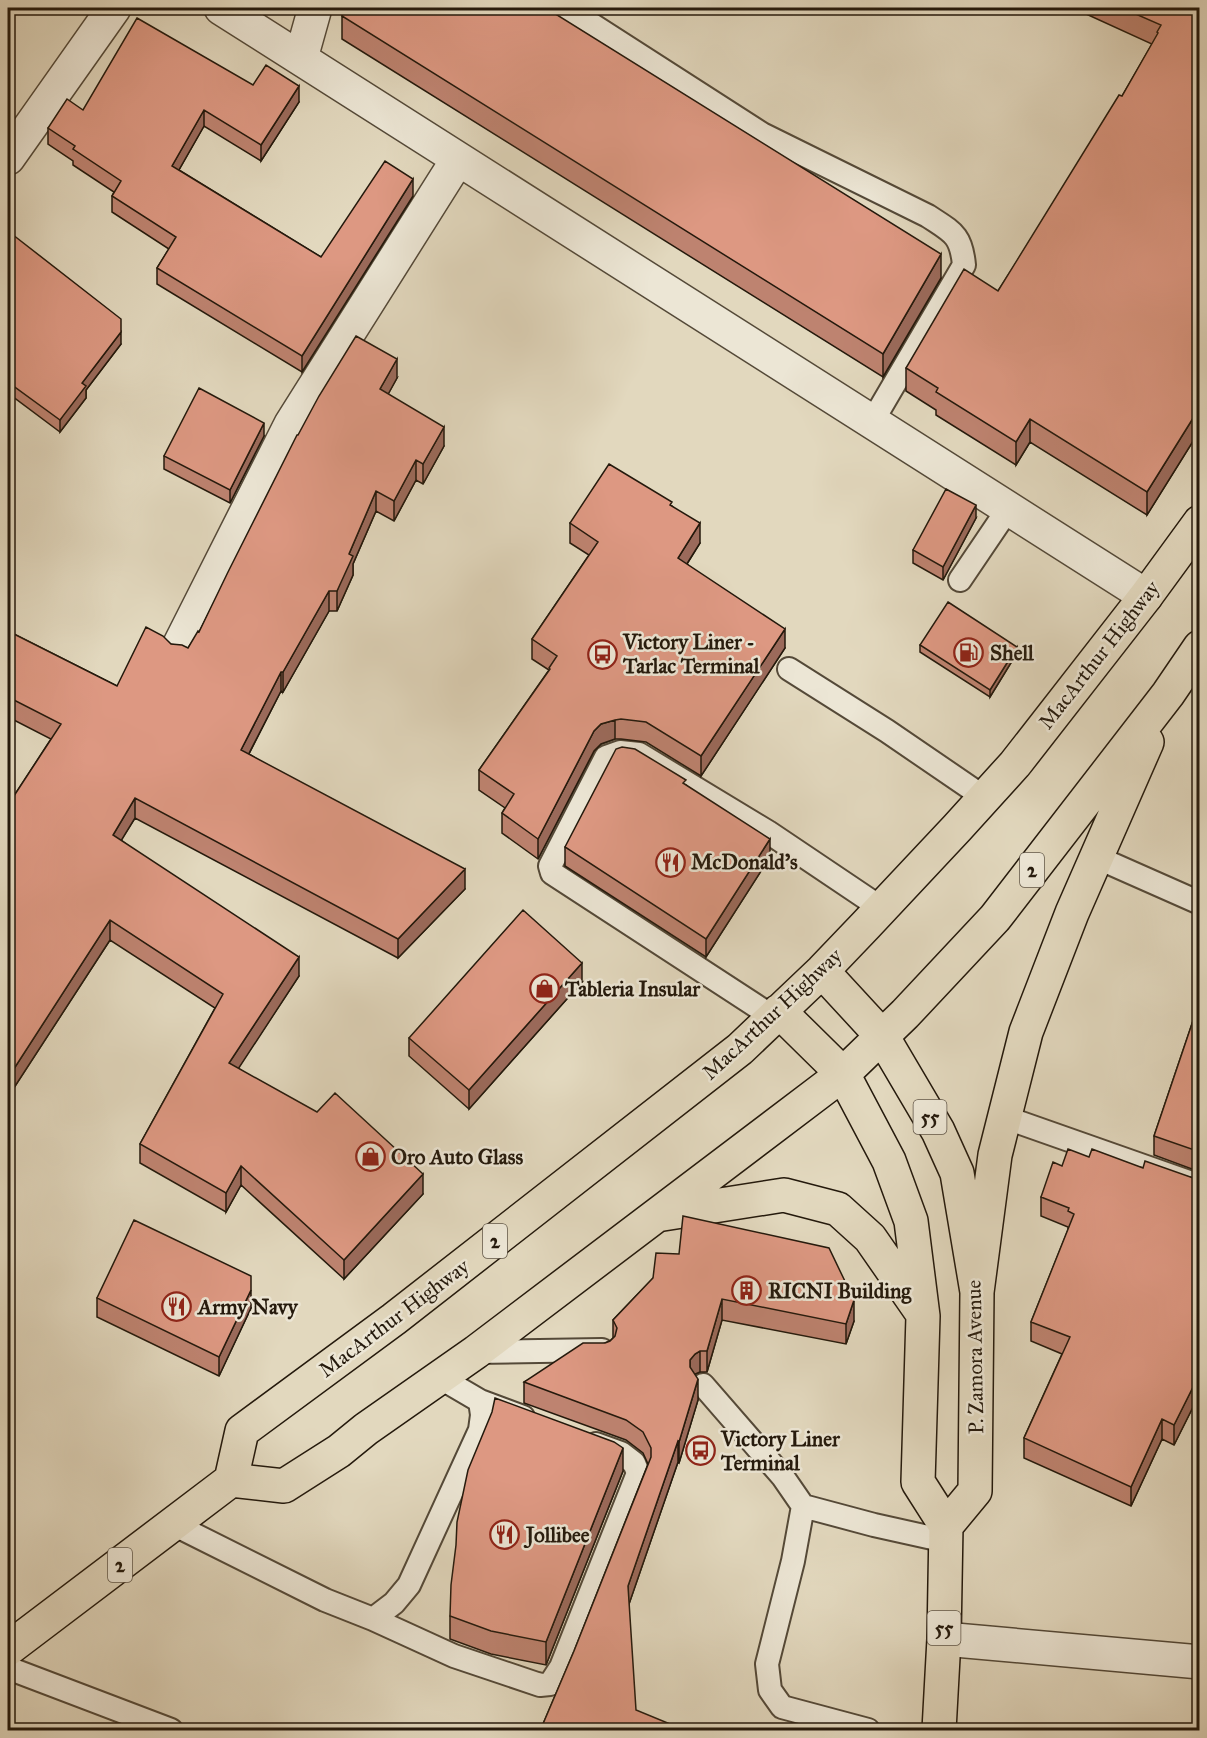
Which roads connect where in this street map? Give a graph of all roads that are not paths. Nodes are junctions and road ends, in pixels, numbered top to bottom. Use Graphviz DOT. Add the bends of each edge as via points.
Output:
graph roads {
  1 [pos="114,8"];
  2 [pos="220,8"];
  3 [pos="315,8"];
  4 [pos="566,8"];
  5 [pos="301,58"];
  6 [pos="8,158"];
  7 [pos="458,159"];
  8 [pos="872,422"];
  9 [pos="1008,508"];
  10 [pos="1200,522"];
  11 [pos="960,580"];
  12 [pos="1146,596"];
  13 [pos="179,646"];
  14 [pos="1200,647"];
  15 [pos="789,669"];
  16 [pos="1168,694"];
  17 [pos="985,798"];
  18 [pos="1096,856"];
  19 [pos="1200,903"];
  20 [pos="881,908"];
  21 [pos="822,971"];
  22 [pos="776,1014"];
  23 [pos="882,1036"];
  24 [pos="843,1074"];
  25 [pos="1004,1117"];
  26 [pos="1200,1186"];
  27 [pos="659,1215"];
  28 [pos="977,1292"];
  29 [pos="923,1316"];
  30 [pos="604,1350"];
  31 [pos="476,1352"];
  32 [pos="439,1377"];
  33 [pos="703,1384"];
  34 [pos="480,1401"];
  35 [pos="545,1425"];
  36 [pos="578,1437"];
  37 [pos="231,1480"];
  38 [pos="803,1506"];
  39 [pos="173,1524"];
  40 [pos="946,1533"];
  41 [pos="373,1619"];
  42 [pos="944,1639"];
  43 [pos="8,1649"];
  44 [pos="1200,1662"];
  45 [pos="8,1668"];
  46 [pos="171,1731"];
  47 [pos="868,1731"];
  48 [pos="939,1731"];
  1 -- 6 [label="street"];
  2 -- 5 [label="street"];
  3 -- 5 [label="street"];
  4 -- 8 [label="lane" via="762,134 928,216 951,232 962,247 964,265"];
  5 -- 7 [label="street"];
  7 -- 8 [label="street"];
  7 -- 13 [label="street" via="291,424"];
  8 -- 9 [label="street"];
  9 -- 11 [label="lane"];
  9 -- 12 [label="street"];
  10 -- 12 [label="highway, MacArthur Highway / 2"];
  12 -- 17 [label="highway, MacArthur Highway / 2"];
  14 -- 16 [label="highway, 2"];
  15 -- 17 [label="lane"];
  16 -- 18 [label="highway"];
  16 -- 23 [label="highway, 2" via="995,918"];
  17 -- 20 [label="highway, MacArthur Highway / 2"];
  18 -- 19 [label="lane"];
  18 -- 25 [label="highway" via="1026,1032"];
  20 -- 21 [label="highway, MacArthur Highway / 2"];
  20 -- 22 [label="lane" via="768,832 639,754 620,752 606,758 550,866 552,873"];
  21 -- 22 [label="highway, MacArthur Highway / 2"];
  21 -- 23 [label="highway, P. Zamora Avenue / 55"];
  22 -- 24 [label="highway"];
  22 -- 37 [label="highway, MacArthur Highway / 2" via="714,1070 394,1319 242,1431"];
  23 -- 24 [label="highway, 2"];
  23 -- 28 [label="highway, P. Zamora Avenue / 55" via="938,1131 957,1173"];
  24 -- 27 [label="highway, 2"];
  24 -- 29 [label="highway" via="889,1161 911,1221"];
  25 -- 26 [label="lane"];
  25 -- 28 [label="highway" via="995,1155"];
  27 -- 29 [label="highway" via="784,1195 838,1209 870,1238"];
  27 -- 31 [label="highway, 2"];
  28 -- 40 [label="highway, P. Zamora Avenue / 55" via="975,1491"];
  29 -- 40 [label="highway" via="918,1482"];
  30 -- 31 [label="lane"];
  31 -- 32 [label="highway, 2"];
  32 -- 34 [label="lane"];
  32 -- 37 [label="highway, 2" via="339,1451 284,1486"];
  33 -- 38 [label="lane"];
  34 -- 35 [label="lane"];
  34 -- 41 [label="lane" via="480,1430 409,1585 394,1604"];
  36 -- 41 [label="lane" via="621,1453 634,1463 638,1473 561,1667 550,1684 540,1685 454,1656"];
  37 -- 39 [label="highway, 2"];
  38 -- 40 [label="lane" via="874,1525"];
  38 -- 47 [label="lane" via="767,1664 770,1690 782,1707"];
  39 -- 41 [label="lane" via="325,1600"];
  39 -- 43 [label="highway, 2"];
  40 -- 42 [label="highway, 55"];
  42 -- 44 [label="street"];
  42 -- 48 [label="highway, 55"];
  45 -- 46 [label="lane"];
}
